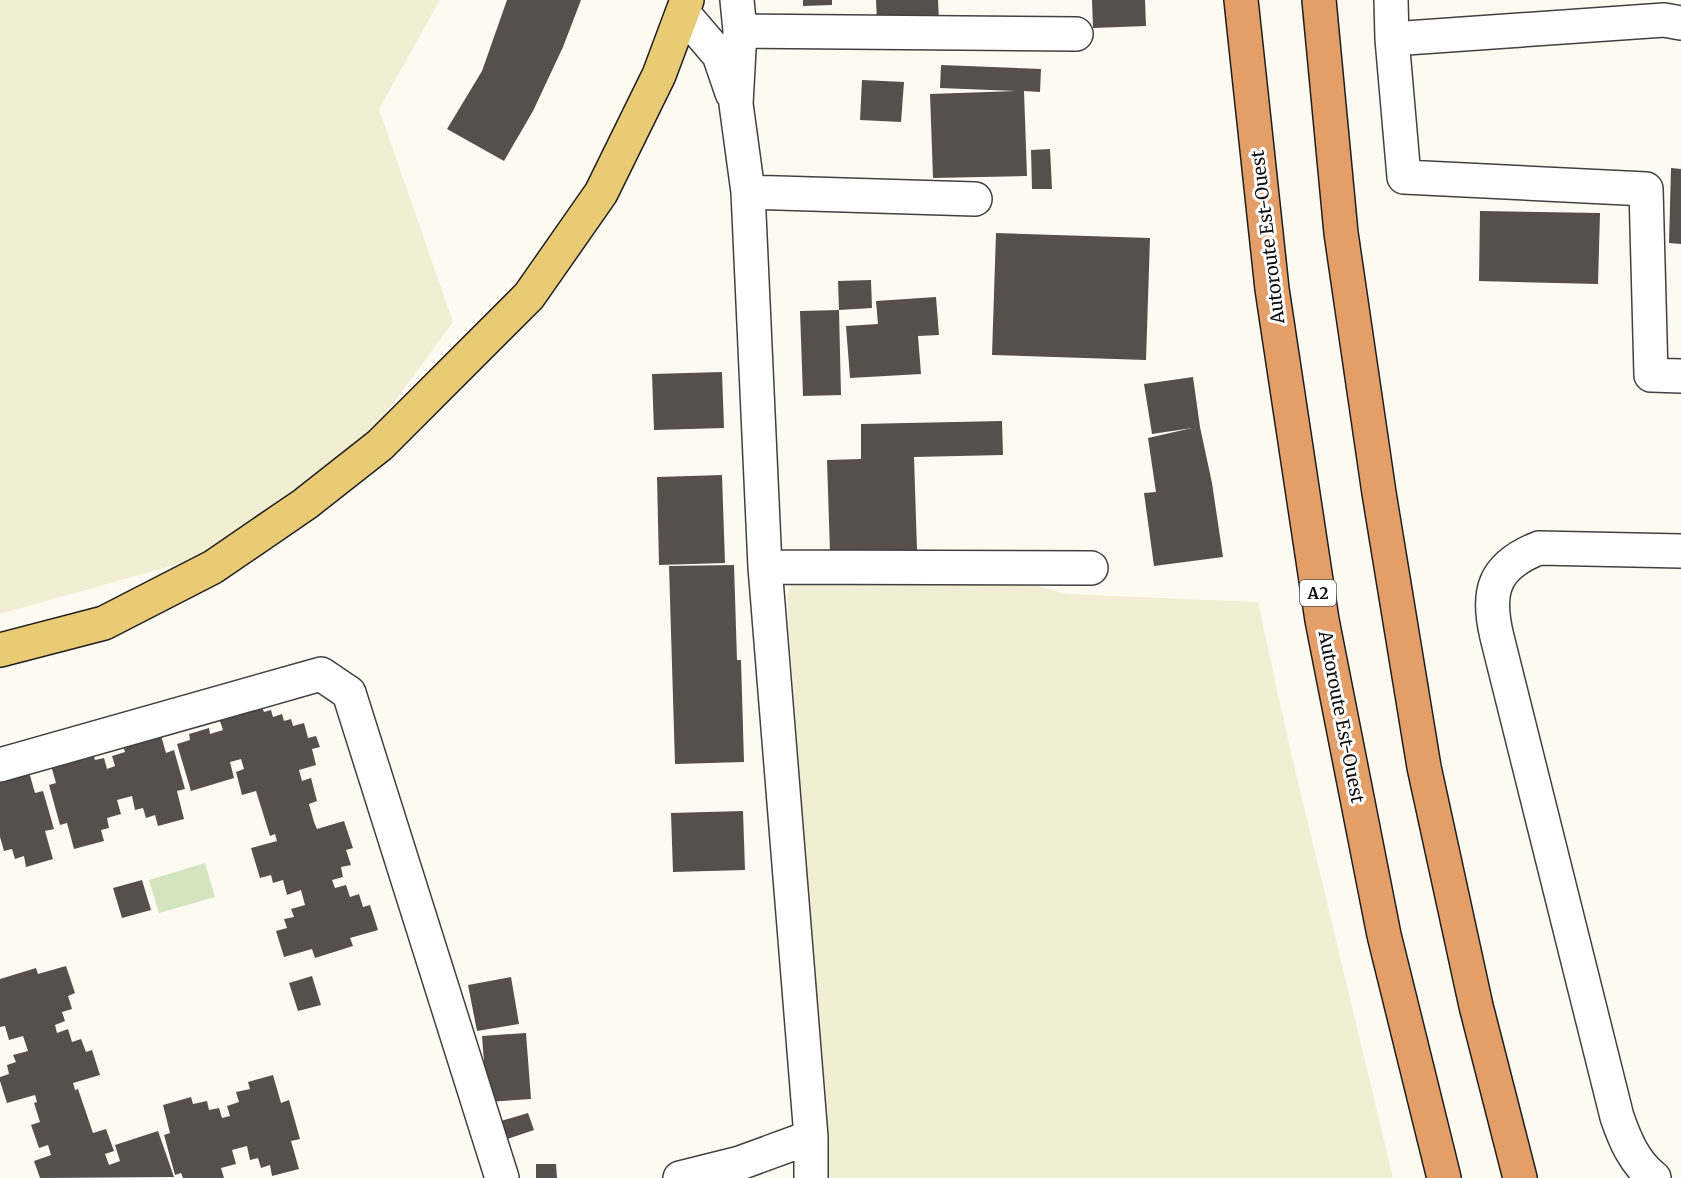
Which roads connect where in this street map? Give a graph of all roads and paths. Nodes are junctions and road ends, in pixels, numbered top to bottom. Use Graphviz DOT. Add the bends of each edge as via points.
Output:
graph roads {
  1 [pos="1241,0"];
  2 [pos="1319,0"];
  3 [pos="1391,0"];
  4 [pos="685,6"];
  5 [pos="1681,23"];
  6 [pos="1076,34"];
  7 [pos="733,36"];
  8 [pos="1392,39"];
  9 [pos="748,192"];
  10 [pos="975,199"];
  11 [pos="1681,376"];
  12 [pos="1681,551"];
  13 [pos="765,567"];
  14 [pos="1091,568"];
  15 [pos="0,650"];
  16 [pos="0,765"];
  17 [pos="811,1137"];
  18 [pos="502,1178"];
  19 [pos="680,1178"];
  20 [pos="811,1178"];
  21 [pos="1444,1178"];
  22 [pos="1520,1178"];
  23 [pos="1654,1178"];
  1 -- 21 [label="highway, Autoroute Est-Ouest / A2" via="1272,289 1322,620 1384,935"];
  2 -- 22 [label="highway" via="1341,233 1420,744 1476,1006"];
  3 -- 8 [label="street"];
  4 -- 7 [label="street"];
  4 -- 15 [label="main road" via="659,75 601,193 536,287 380,446 213,567 104,623"];
  5 -- 8 [label="street" via="1664,20"];
  6 -- 7 [label="street"];
  7 -- 9 [label="street" via="736,104"];
  8 -- 11 [label="street" via="1404,177 1646,189 1651,375"];
  9 -- 10 [label="street"];
  9 -- 13 [label="street"];
  12 -- 23 [label="street" via="1539,548 1521,555 1505,568 1495,584 1491,604 1617,1117 1627,1145"];
  13 -- 14 [label="street"];
  13 -- 17 [label="street"];
  16 -- 18 [label="street" via="321,674 349,693"];
  17 -- 19 [label="street"];
  17 -- 20 [label="street"];
}
